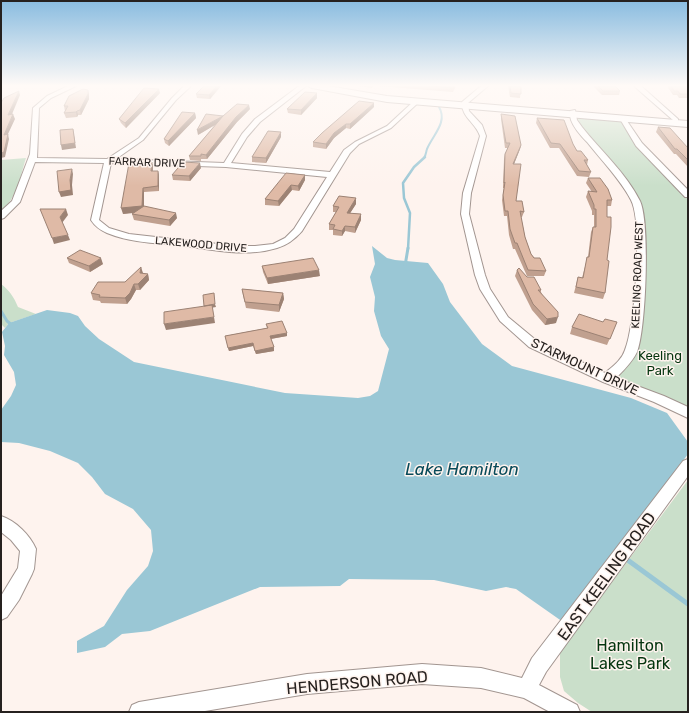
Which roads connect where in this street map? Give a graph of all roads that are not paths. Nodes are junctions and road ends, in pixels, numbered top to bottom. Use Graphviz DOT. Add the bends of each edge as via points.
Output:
graph roads {
  1 [pos="36,119"];
  2 [pos="157,119"];
  3 [pos="259,119"];
  4 [pos="397,119"];
  5 [pos="474,119"];
  6 [pos="574,119"];
  7 [pos="623,119"];
  8 [pos="627,119"];
  9 [pos="665,119"];
  10 [pos="676,120"];
  11 [pos="688,121"];
  12 [pos="688,124"];
  13 [pos="32,160"];
  14 [pos="108,161"];
  15 [pos="226,165"];
  16 [pos="332,175"];
  17 [pos="688,195"];
  18 [pos="1,216"];
  19 [pos="607,378"];
  20 [pos="688,413"];
  21 [pos="688,464"];
  22 [pos="1,523"];
  23 [pos="1,611"];
  24 [pos="527,689"];
  25 [pos="139,712"];
  26 [pos="570,712"];
  1 -- 13 [label="street"];
  2 -- 14 [label="street" via="141,139"];
  3 -- 15 [label="street" via="241,140"];
  4 -- 16 [label="street, LAKEWOOD DRIVE" via="389,127 352,147"];
  5 -- 19 [label="street, STARMOUNT DRIVE" via="479,124 483,136 467,193 465,214 485,289 504,319 533,344"];
  6 -- 19 [label="street, KEELING ROAD WEST" via="625,185 639,209 640,273 635,338 624,362"];
  7 -- 17 [label="street" via="638,144"];
  8 -- 12 [label="main road"];
  9 -- 10 [label="main road"];
  10 -- 11 [label="main road"];
  13 -- 14 [label="street, FARRAR DRIVE"];
  13 -- 18 [label="street" via="16,202"];
  14 -- 15 [label="street, FARRAR DRIVE"];
  14 -- 16 [label="street, LAKEWOOD DRIVE" via="95,220 105,229 129,237 236,249 275,246 288,240 297,231"];
  15 -- 16 [label="street, FARRAR DRIVE"];
  19 -- 20 [label="street, STARMOUNT DRIVE"];
  21 -- 24 [label="street, EAST KEELING ROAD" via="540,665"];
  22 -- 23 [label="street" via="17,535 28,549 26,569"];
  24 -- 25 [label="street, HENDERSON ROAD" via="481,678 422,674 307,684"];
  24 -- 26 [label="street, HENDERSON ROAD"];
}
